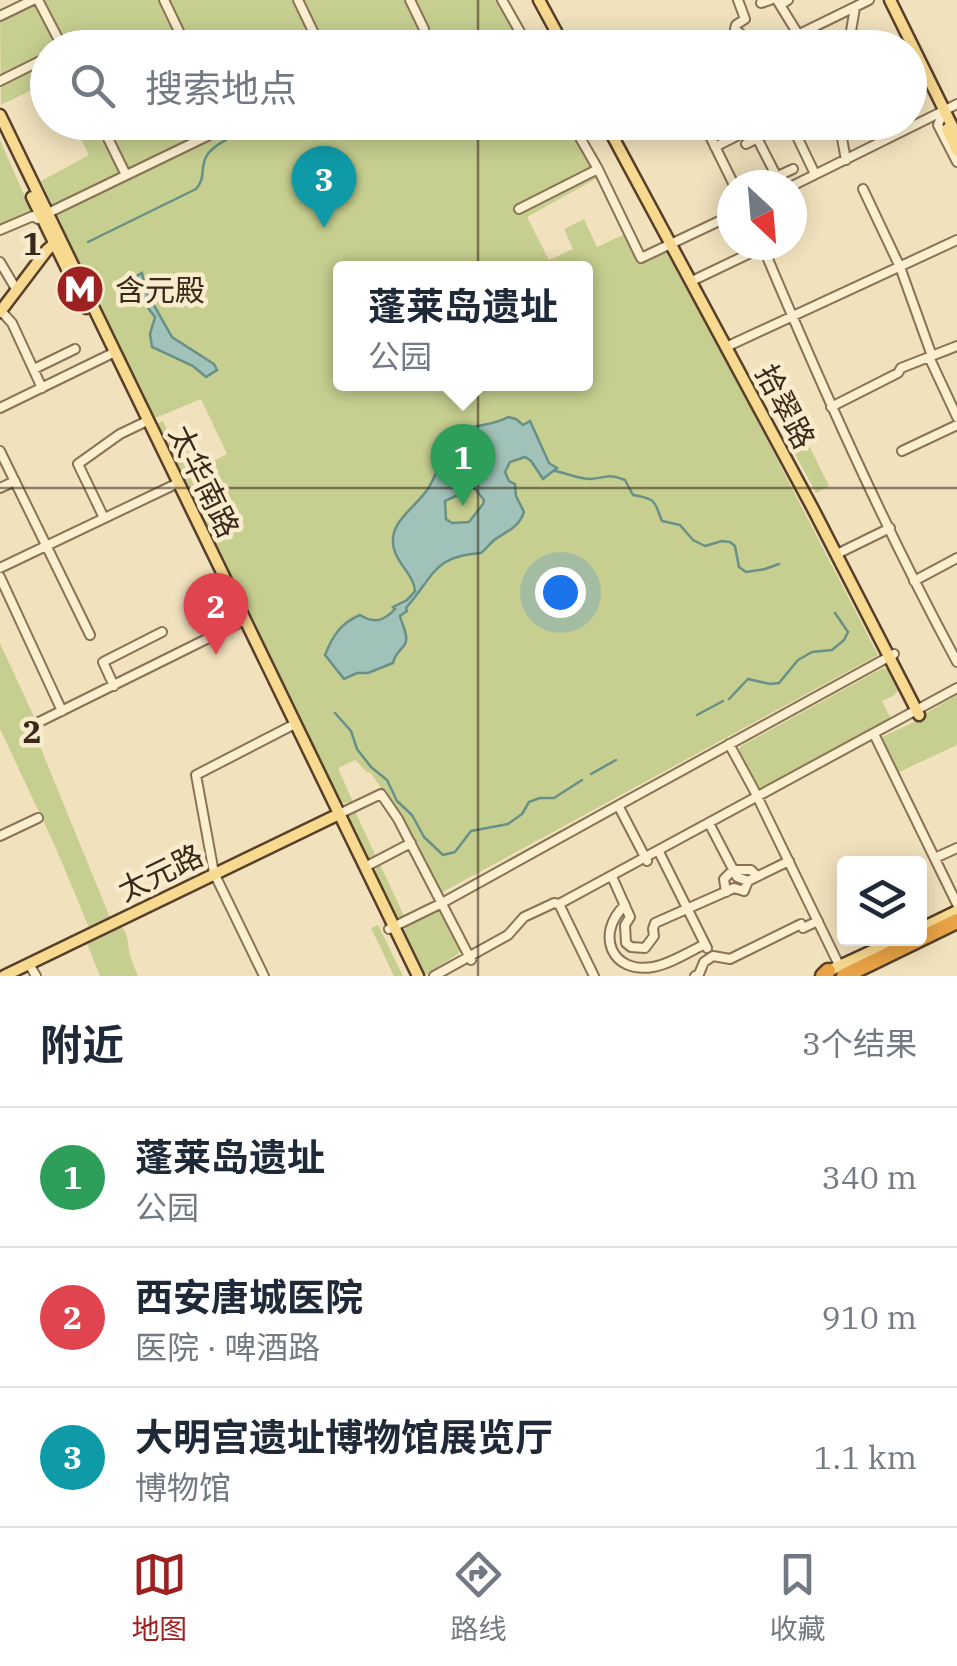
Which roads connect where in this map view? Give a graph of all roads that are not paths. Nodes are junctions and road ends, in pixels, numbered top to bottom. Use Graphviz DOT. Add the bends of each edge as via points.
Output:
graph roads {
  1 [pos="36,0"];
  2 [pos="164,0"];
  3 [pos="298,0"];
  4 [pos="410,0"];
  5 [pos="502,0"];
  6 [pos="539,0"];
  7 [pos="546,0"];
  8 [pos="869,0"];
  9 [pos="887,0"];
  10 [pos="741,1"];
  11 [pos="776,1"];
  12 [pos="855,7"];
  13 [pos="0,16"];
  14 [pos="424,29"];
  15 [pos="53,30"];
  16 [pos="179,30"];
  17 [pos="312,30"];
  18 [pos="519,30"];
  19 [pos="557,30"];
  20 [pos="560,30"];
  21 [pos="735,30"];
  22 [pos="795,30"];
  23 [pos="806,30"];
  24 [pos="851,30"];
  25 [pos="901,30"];
  26 [pos="30,65"];
  27 [pos="927,78"];
  28 [pos="0,81"];
  29 [pos="947,111"];
  30 [pos="0,115"];
  31 [pos="957,126"];
  32 [pos="0,128"];
  33 [pos="957,136"];
  34 [pos="109,140"];
  35 [pos="201,140"];
  36 [pos="581,140"];
  37 [pos="618,140"];
  38 [pos="712,140"];
  39 [pos="729,140"];
  40 [pos="754,140"];
  41 [pos="759,140"];
  42 [pos="799,140"];
  43 [pos="842,140"];
  44 [pos="887,140"];
  45 [pos="746,144"];
  46 [pos="715,147"];
  47 [pos="957,151"];
  48 [pos="846,160"];
  49 [pos="957,162"];
  50 [pos="793,168"];
  51 [pos="598,170"];
  52 [pos="726,170"];
  53 [pos="773,170"];
  54 [pos="791,170"];
  55 [pos="815,174"];
  56 [pos="126,175"];
  57 [pos="807,178"];
  58 [pos="863,189"];
  59 [pos="519,209"];
  60 [pos="45,215"];
  61 [pos="717,222"];
  62 [pos="0,230"];
  63 [pos="957,240"];
  64 [pos="56,241"];
  65 [pos="673,243"];
  66 [pos="734,260"];
  67 [pos="768,260"];
  68 [pos="63,261"];
  69 [pos="0,262"];
  70 [pos="36,264"];
  71 [pos="900,267"];
  72 [pos="696,279"];
  73 [pos="16,288"];
  74 [pos="0,310"];
  75 [pos="792,317"];
  76 [pos="729,346"];
  77 [pos="957,346"];
  78 [pos="75,349"];
  79 [pos="112,353"];
  80 [pos="930,357"];
  81 [pos="34,369"];
  82 [pos="42,388"];
  83 [pos="832,407"];
  84 [pos="0,408"];
  85 [pos="957,416"];
  86 [pos="143,423"];
  87 [pos="957,424"];
  88 [pos="902,450"];
  89 [pos="0,451"];
  90 [pos="15,481"];
  91 [pos="175,484"];
  92 [pos="0,488"];
  93 [pos="104,518"];
  94 [pos="889,528"];
  95 [pos="46,546"];
  96 [pos="841,552"];
  97 [pos="957,558"];
  98 [pos="0,568"];
  99 [pos="0,577"];
  100 [pos="914,580"];
  101 [pos="243,621"];
  102 [pos="162,632"];
  103 [pos="90,635"];
  104 [pos="892,655"];
  105 [pos="957,660"];
  106 [pos="114,686"];
  107 [pos="957,690"];
  108 [pos="62,710"];
  109 [pos="920,712"];
  110 [pos="33,725"];
  111 [pos="291,726"];
  112 [pos="875,736"];
  113 [pos="729,744"];
  114 [pos="759,799"];
  115 [pos="620,807"];
  116 [pos="336,816"];
  117 [pos="38,818"];
  118 [pos="712,826"];
  119 [pos="0,836"];
  120 [pos="410,843"];
  121 [pos="957,848"];
  122 [pos="660,854"];
  123 [pos="935,858"];
  124 [pos="646,860"];
  125 [pos="789,862"];
  126 [pos="365,866"];
  127 [pos="735,873"];
  128 [pos="216,874"];
  129 [pos="752,878"];
  130 [pos="613,880"];
  131 [pos="730,890"];
  132 [pos="442,904"];
  133 [pos="624,905"];
  134 [pos="560,906"];
  135 [pos="686,908"];
  136 [pos="957,916"];
  137 [pos="818,921"];
  138 [pos="392,928"];
  139 [pos="927,928"];
  140 [pos="705,944"];
  141 [pos="886,946"];
  142 [pos="893,946"];
  143 [pos="711,957"];
  144 [pos="470,958"];
  145 [pos="32,969"];
  146 [pos="842,971"];
  147 [pos="8,976"];
  148 [pos="265,976"];
  149 [pos="415,976"];
  150 [pos="434,976"];
  151 [pos="442,976"];
  152 [pos="594,976"];
  153 [pos="695,976"];
  1 -- 13 [label="street"];
  1 -- 15 [label="street"];
  2 -- 16 [label="street"];
  3 -- 17 [label="street"];
  4 -- 14 [label="street"];
  5 -- 18 [label="street"];
  6 -- 19 [label="main road"];
  7 -- 20 [label="main road"];
  8 -- 12 [label="street"];
  9 -- 25 [label="main road"];
  10 -- 21 [label="street" via="746,19"];
  11 -- 22 [label="street"];
  12 -- 23 [label="street"];
  12 -- 24 [label="street"];
  26 -- 28 [label="street"];
  27 -- 29 [label="main road"];
  29 -- 31 [label="street"];
  29 -- 33 [label="main road"];
  29 -- 47 [label="main road"];
  29 -- 49 [label="street" via="938,124"];
  30 -- 60 [label="main road, 太华南路"];
  32 -- 60 [label="main road, 太华南路"];
  34 -- 56 [label="street"];
  35 -- 56 [label="street"];
  36 -- 51 [label="street"];
  37 -- 65 [label="main road, 拾翠路"];
  38 -- 46 [label="street"];
  39 -- 46 [label="street"];
  40 -- 45 [label="street"];
  41 -- 53 [label="street"];
  42 -- 55 [label="street"];
  43 -- 48 [label="street"];
  44 -- 48 [label="street"];
  46 -- 52 [label="street"];
  48 -- 55 [label="street"];
  50 -- 54 [label="street"];
  51 -- 59 [label="street"];
  51 -- 65 [label="street" via="641,258"];
  55 -- 57 [label="street"];
  56 -- 60 [label="street"];
  58 -- 71 [label="street"];
  60 -- 62 [label="street"];
  60 -- 64 [label="main road, 太华南路"];
  61 -- 65 [label="street"];
  63 -- 71 [label="street"];
  64 -- 68 [label="main road, 太华南路"];
  64 -- 70 [label="main road"];
  64 -- 73 [label="main road"];
  64 -- 79 [label="main road, 太华南路"];
  65 -- 72 [label="main road, 拾翠路"];
  65 -- 76 [label="main road, 拾翠路"];
  66 -- 72 [label="street"];
  67 -- 75 [label="street"];
  68 -- 70 [label="main road" via="50,254"];
  68 -- 79 [label="main road, 太华南路"];
  69 -- 73 [label="street"];
  70 -- 74 [label="main road"];
  71 -- 75 [label="street"];
  71 -- 80 [label="street"];
  72 -- 76 [label="main road, 拾翠路"];
  73 -- 74 [label="main road"];
  74 -- 81 [label="street"];
  75 -- 76 [label="street"];
  75 -- 83 [label="street"];
  76 -- 96 [label="main road, 拾翠路"];
  76 -- 104 [label="main road, 拾翠路"];
  77 -- 80 [label="street"];
  78 -- 81 [label="street"];
  79 -- 82 [label="street"];
  79 -- 86 [label="main road, 太华南路"];
  79 -- 91 [label="main road, 太华南路"];
  80 -- 83 [label="street"];
  80 -- 85 [label="street"];
  81 -- 82 [label="street"];
  82 -- 84 [label="street"];
  83 -- 94 [label="street"];
  86 -- 91 [label="main road, 太华南路"];
  86 -- 93 [label="street" via="78,464"];
  87 -- 88 [label="street"];
  89 -- 90 [label="street"];
  90 -- 92 [label="street"];
  90 -- 95 [label="street"];
  91 -- 93 [label="street"];
  91 -- 101 [label="main road, 太华南路"];
  93 -- 95 [label="street"];
  94 -- 96 [label="street"];
  94 -- 100 [label="street"];
  95 -- 98 [label="street"];
  95 -- 103 [label="street"];
  96 -- 104 [label="main road, 拾翠路"];
  97 -- 100 [label="street"];
  99 -- 108 [label="street"];
  100 -- 105 [label="street"];
  101 -- 106 [label="street"];
  101 -- 111 [label="main road, 太华南路"];
  101 -- 116 [label="main road, 太华南路"];
  102 -- 106 [label="street" via="103,662"];
  104 -- 109 [label="main road, 拾翠路"];
  104 -- 113 [label="street"];
  106 -- 108 [label="street"];
  107 -- 109 [label="street"];
  108 -- 110 [label="street"];
  109 -- 112 [label="street"];
  111 -- 116 [label="main road, 太华南路"];
  111 -- 128 [label="street" via="196,774"];
  112 -- 114 [label="street"];
  112 -- 123 [label="street"];
  113 -- 114 [label="street"];
  113 -- 115 [label="street"];
  114 -- 118 [label="street"];
  114 -- 124 [label="street"];
  114 -- 125 [label="street"];
  115 -- 124 [label="street"];
  115 -- 132 [label="street"];
  116 -- 120 [label="street" via="381,794"];
  116 -- 126 [label="main road, 太华南路"];
  116 -- 128 [label="main road, 太元路"];
  116 -- 138 [label="main road, 太华南路"];
  117 -- 119 [label="street"];
  118 -- 122 [label="street"];
  118 -- 127 [label="street"];
  120 -- 126 [label="street"];
  120 -- 132 [label="street"];
  121 -- 123 [label="street"];
  122 -- 124 [label="street"];
  122 -- 135 [label="street"];
  123 -- 136 [label="street"];
  124 -- 130 [label="street"];
  124 -- 134 [label="street"];
  125 -- 129 [label="street"];
  125 -- 137 [label="street"];
  126 -- 138 [label="main road, 太华南路"];
  127 -- 129 [label="street" via="744,868 754,872"];
  127 -- 131 [label="street"];
  128 -- 145 [label="main road, 太元路"];
  128 -- 148 [label="street"];
  129 -- 131 [label="street" via="744,891"];
  130 -- 133 [label="street"];
  130 -- 134 [label="street"];
  131 -- 135 [label="street"];
  132 -- 138 [label="street"];
  132 -- 144 [label="street"];
  133 -- 135 [label="street" via="630,917 626,943 638,949 654,936 655,923"];
  133 -- 140 [label="street" via="608,936 624,963 655,967"];
  134 -- 144 [label="street" via="525,920 510,937"];
  134 -- 152 [label="street"];
  135 -- 140 [label="street"];
  136 -- 139 [label="highway"];
  136 -- 146 [label="main road"];
  136 -- 146 [label="highway" via="890,954"];
  137 -- 143 [label="street" via="730,958"];
  137 -- 146 [label="street"];
  138 -- 149 [label="main road, 太华南路"];
  140 -- 143 [label="street"];
  141 -- 146 [label="main road"];
  142 -- 146 [label="highway"];
  143 -- 153 [label="street"];
  144 -- 150 [label="street"];
  144 -- 151 [label="street"];
  145 -- 147 [label="main road, 太元路"];
}
